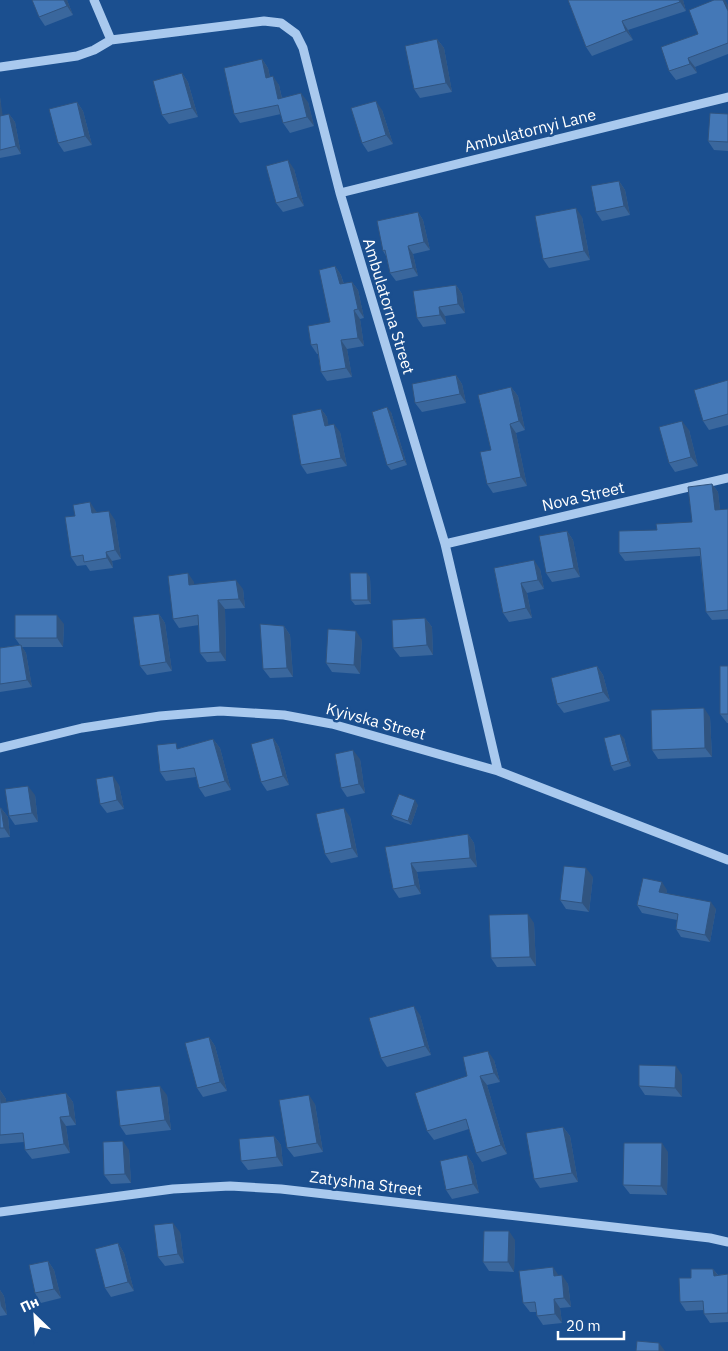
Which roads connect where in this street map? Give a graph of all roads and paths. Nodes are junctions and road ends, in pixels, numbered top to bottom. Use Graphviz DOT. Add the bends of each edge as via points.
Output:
graph roads {
  1 [pos="94,0"];
  2 [pos="111,40"];
  3 [pos="0,67"];
  4 [pos="728,97"];
  5 [pos="340,193"];
  6 [pos="728,478"];
  7 [pos="445,544"];
  8 [pos="0,748"];
  9 [pos="498,771"];
  10 [pos="728,860"];
  11 [pos="0,1212"];
  12 [pos="728,1242"];
  1 -- 2 [label="street"];
  2 -- 3 [label="street, Ambulatorna Street" via="77,56"];
  2 -- 5 [label="street, Ambulatorna Street" via="264,21 282,23 296,34 304,48"];
  4 -- 5 [label="street, Ambulatornyi Lane"];
  5 -- 7 [label="street, Ambulatorna Street"];
  6 -- 7 [label="street, Nova Street"];
  7 -- 9 [label="street, Ambulatorna Street"];
  8 -- 9 [label="street, Kyivska Street" via="82,728 220,711 284,715 332,724"];
  9 -- 10 [label="street, Kyivska Street"];
  11 -- 12 [label="street, Zatyshna Street" via="173,1189 230,1186 400,1202"];
}
